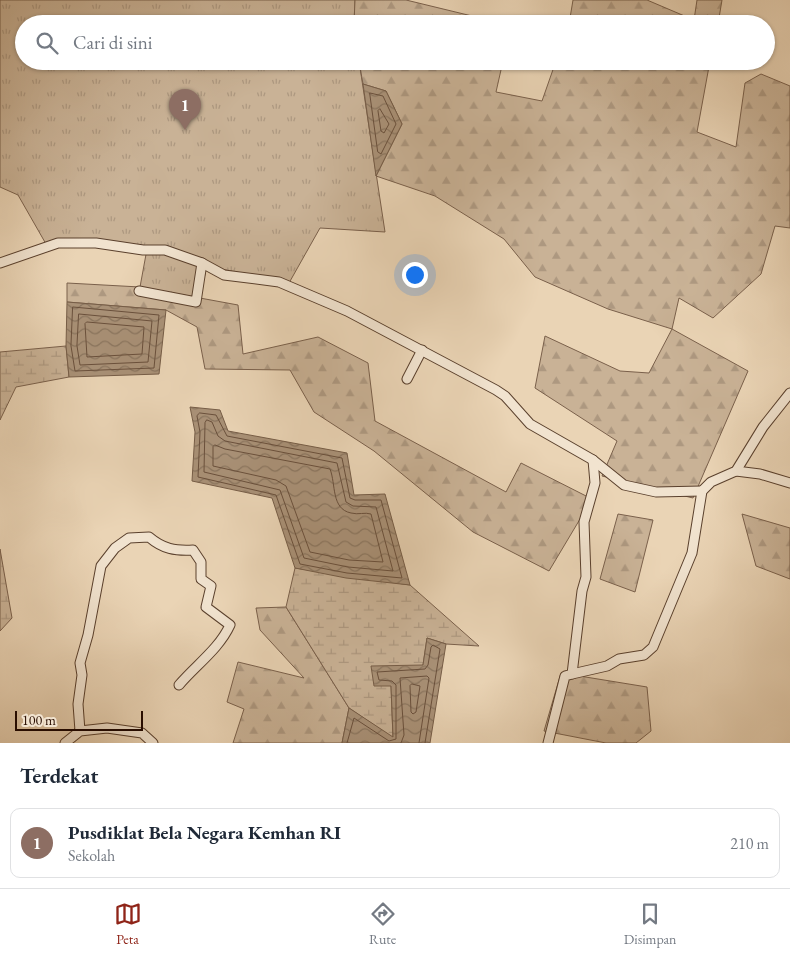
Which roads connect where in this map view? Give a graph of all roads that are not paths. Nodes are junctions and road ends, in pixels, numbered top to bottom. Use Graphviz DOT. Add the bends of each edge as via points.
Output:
graph roads {
  1 [pos="0,253"];
  2 [pos="2,262"];
  3 [pos="202,263"];
  4 [pos="139,291"];
  5 [pos="422,350"];
  6 [pos="407,379"];
  7 [pos="790,393"];
  8 [pos="593,460"];
  9 [pos="736,471"];
  10 [pos="790,483"];
  11 [pos="702,490"];
  12 [pos="572,674"];
  13 [pos="179,685"];
  14 [pos="80,731"];
  15 [pos="65,743"];
  16 [pos="153,743"];
  17 [pos="548,743"];
  1 -- 2 [label="street"];
  2 -- 3 [label="street" via="49,244 96,243 165,250"];
  3 -- 4 [label="street" via="196,302"];
  3 -- 5 [label="street" via="224,276 279,282 348,312"];
  5 -- 6 [label="street"];
  5 -- 8 [label="street" via="496,390 530,424"];
  7 -- 9 [label="street" via="763,426"];
  8 -- 11 [label="street" via="624,485 656,492"];
  8 -- 12 [label="street" via="595,483 584,522 586,577"];
  9 -- 10 [label="street"];
  9 -- 11 [label="street" via="711,482"];
  11 -- 12 [label="street" via="692,552 653,647 644,654"];
  12 -- 17 [label="street" via="565,676 561,687"];
  13 -- 14 [label="street" via="222,641 230,625 206,606 211,586 201,579 202,562 193,550 161,547 149,537 129,538 115,548 101,566 80,664"];
  14 -- 15 [label="street"];
  14 -- 16 [label="street" via="106,728 142,733"];
}
